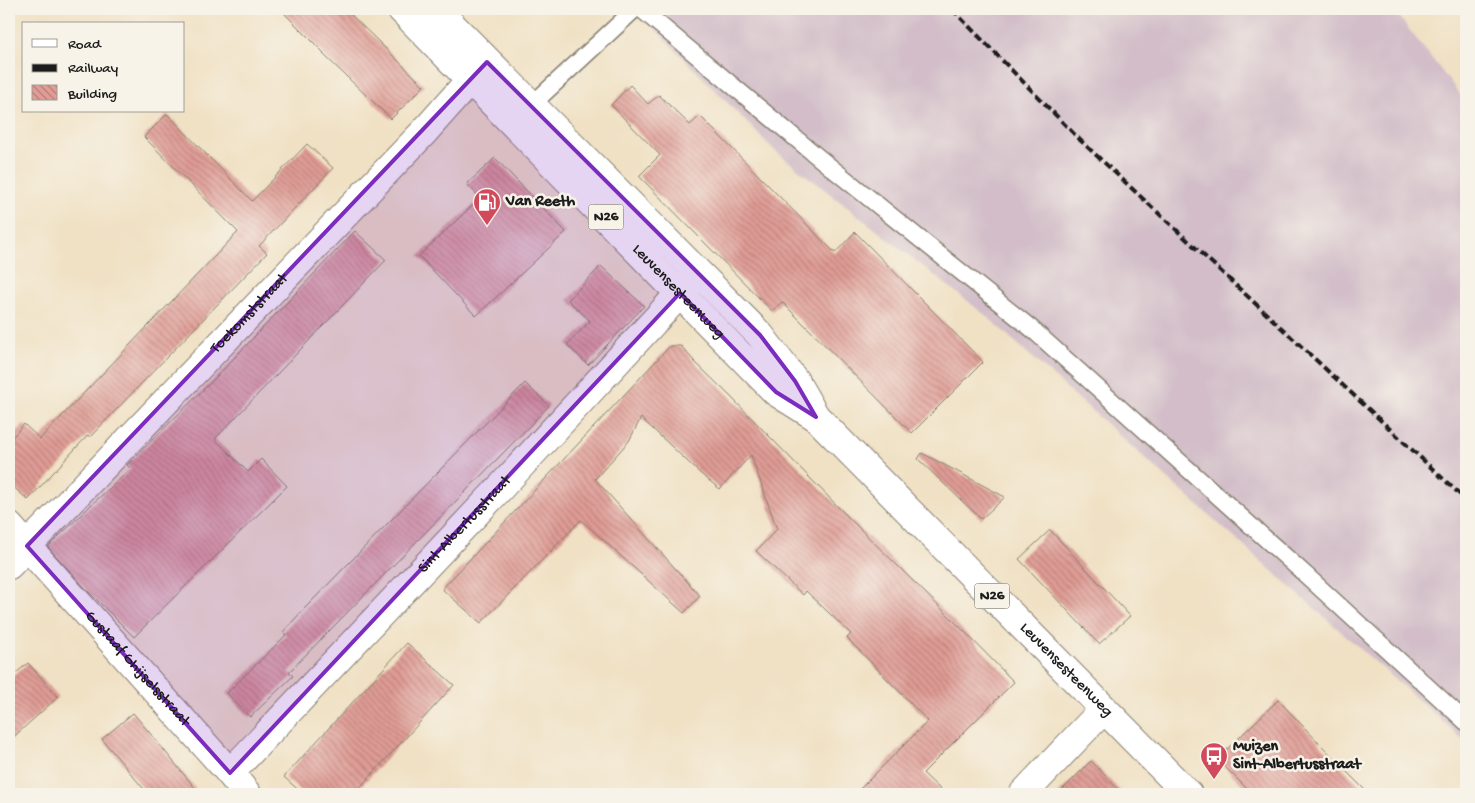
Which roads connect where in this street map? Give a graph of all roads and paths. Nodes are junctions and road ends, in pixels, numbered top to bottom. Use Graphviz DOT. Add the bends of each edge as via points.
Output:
graph roads {
  1 [pos="402,9"];
  2 [pos="436,9"];
  3 [pos="635,9"];
  4 [pos="641,9"];
  5 [pos="479,71"];
  6 [pos="522,114"];
  7 [pos="698,273"];
  8 [pos="680,293"];
  9 [pos="816,418"];
  10 [pos="9,526"];
  11 [pos="18,556"];
  12 [pos="1104,709"];
  13 [pos="1466,722"];
  14 [pos="230,773"];
  15 [pos="246,794"];
  16 [pos="1023,794"];
  17 [pos="1188,794"];
  1 -- 5 [label="street, Leuvensesteenweg / N26"];
  2 -- 5 [label="street, Leuvensesteenweg / N26"];
  3 -- 6 [label="lane"];
  4 -- 13 [label="lane" via="1032,329"];
  5 -- 6 [label="street, Leuvensesteenweg / N26"];
  5 -- 11 [label="street, Toekomststraat"];
  6 -- 7 [label="street, Leuvensesteenweg / N26"];
  6 -- 8 [label="street, Leuvensesteenweg / N26"];
  7 -- 8 [label="street, Sint-Albertusstraat"];
  7 -- 9 [label="street, Leuvensesteenweg / N26" via="760,335 795,381"];
  8 -- 9 [label="street, Leuvensesteenweg / N26" via="776,392"];
  8 -- 14 [label="street, Sint-Albertusstraat"];
  9 -- 12 [label="street, Leuvensesteenweg / N26"];
  10 -- 11 [label="street, Gustaaf Ghijselsstraat"];
  11 -- 14 [label="street, Gustaaf Ghijselsstraat"];
  12 -- 16 [label="street"];
  12 -- 17 [label="street, Leuvensesteenweg / N26"];
  14 -- 15 [label="street, Gustaaf Ghijselsstraat"];
}
